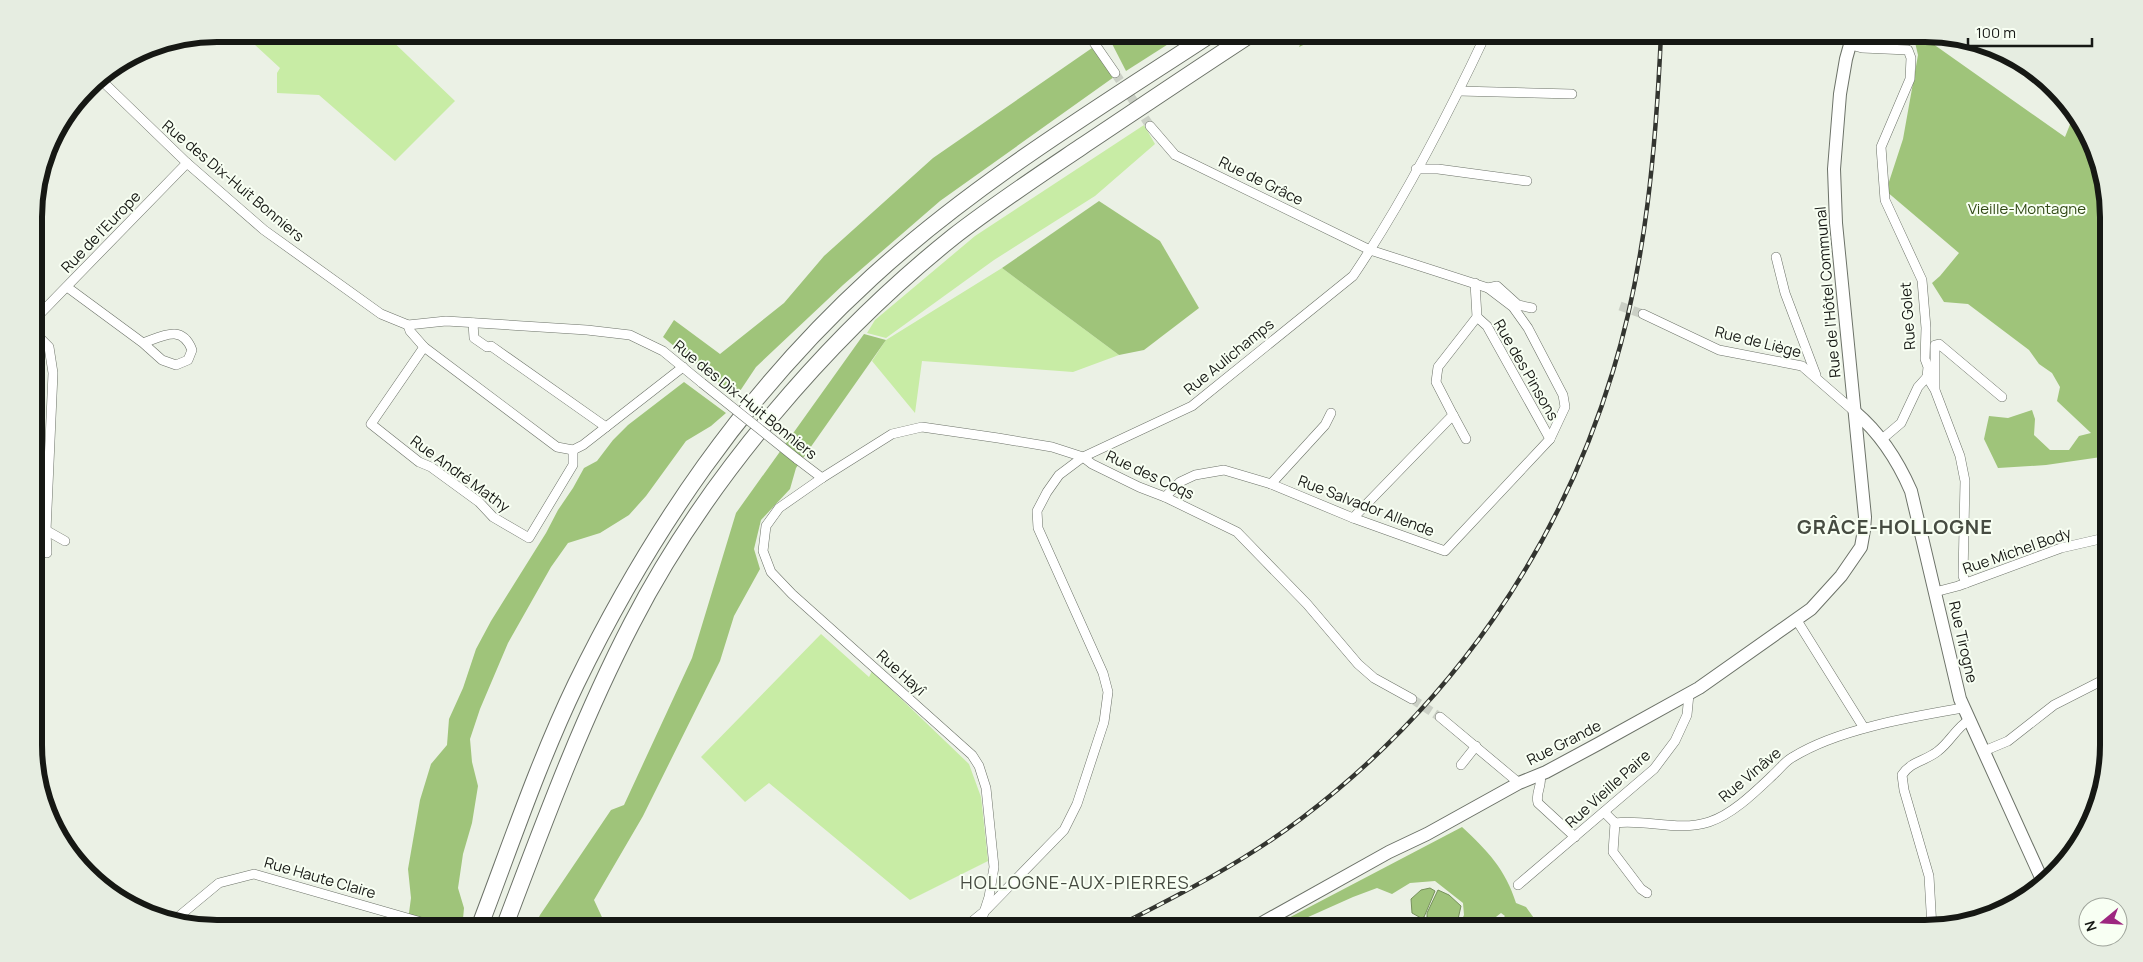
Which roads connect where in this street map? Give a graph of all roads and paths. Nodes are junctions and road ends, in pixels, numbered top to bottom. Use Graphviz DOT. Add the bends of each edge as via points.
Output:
graph roads {
  1 [pos="1094,42"];
  2 [pos="1198,42"];
  3 [pos="1239,42"];
  4 [pos="1482,42"];
  5 [pos="1851,42"];
  6 [pos="1855,42"];
  7 [pos="1115,73"];
  8 [pos="105,84"];
  9 [pos="1459,91"];
  10 [pos="1572,94"];
  11 [pos="1150,126"];
  12 [pos="187,163"];
  13 [pos="1416,169"];
  14 [pos="1527,181"];
  15 [pos="1370,250"];
  16 [pos="1776,257"];
  17 [pos="1475,283"];
  18 [pos="67,287"];
  19 [pos="1488,288"];
  20 [pos="1532,308"];
  21 [pos="43,311"];
  22 [pos="1644,314"];
  23 [pos="1477,317"];
  24 [pos="474,323"];
  25 [pos="408,325"];
  26 [pos="43,341"];
  27 [pos="144,343"];
  28 [pos="424,347"];
  29 [pos="683,367"];
  30 [pos="1927,377"];
  31 [pos="1818,378"];
  32 [pos="1935,390"];
  33 [pos="2002,397"];
  34 [pos="1855,412"];
  35 [pos="1331,413"];
  36 [pos="1453,415"];
  37 [pos="606,427"];
  38 [pos="1466,439"];
  39 [pos="1550,439"];
  40 [pos="1881,440"];
  41 [pos="573,450"];
  42 [pos="1083,457"];
  43 [pos="822,478"];
  44 [pos="1271,484"];
  45 [pos="1165,497"];
  46 [pos="1353,518"];
  47 [pos="42,529"];
  48 [pos="46,531"];
  49 [pos="2100,539"];
  50 [pos="65,541"];
  51 [pos="1860,548"];
  52 [pos="47,553"];
  53 [pos="1966,584"];
  54 [pos="1935,592"];
  55 [pos="1796,619"];
  56 [pos="2100,682"];
  57 [pos="1689,694"];
  58 [pos="1412,700"];
  59 [pos="1963,708"];
  60 [pos="1440,716"];
  61 [pos="1969,720"];
  62 [pos="1864,728"];
  63 [pos="1476,746"];
  64 [pos="1984,751"];
  65 [pos="1461,764"];
  66 [pos="1540,774"];
  67 [pos="1519,783"];
  68 [pos="1610,817"];
  69 [pos="1575,837"];
  70 [pos="2041,876"];
  71 [pos="1518,885"];
  72 [pos="1648,893"];
  73 [pos="513,904"];
  74 [pos="986,910"];
  75 [pos="180,915"];
  76 [pos="1269,919"];
  77 [pos="1931,919"];
  78 [pos="415,920"];
  79 [pos="482,920"];
  80 [pos="507,920"];
  81 [pos="513,920"];
  82 [pos="974,920"];
  83 [pos="982,920"];
  1 -- 7 [label="street"];
  2 -- 79 [label="highway" via="1008,168 939,220 873,276 810,338 750,408 698,474 655,538 613,610 556,730"];
  3 -- 73 [label="highway" via="1021,187 953,237 887,294 827,353 774,414 710,496 633,621 595,697"];
  4 -- 9 [label="street, Rue Aulichamps"];
  5 -- 34 [label="street, Rue de l'Hôtel Communal" via="1840,94 1834,169 1836,223"];
  6 -- 30 [label="street, Rue Golet" via="1862,48 1908,50 1911,58 1910,79 1881,147 1885,200 1922,280"];
  8 -- 12 [label="street, Rue des Dix-Huit Bonniers"];
  9 -- 10 [label="street"];
  9 -- 13 [label="street, Rue Aulichamps"];
  11 -- 15 [label="street, Rue de Grâce" via="1175,155"];
  12 -- 18 [label="street, Rue de l'Europe"];
  12 -- 25 [label="street, Rue des Dix-Huit Bonniers" via="278,239 381,314"];
  13 -- 14 [label="street"];
  13 -- 15 [label="street, Rue Aulichamps"];
  15 -- 17 [label="street"];
  15 -- 42 [label="street, Rue Aulichamps" via="1353,276 1192,406"];
  16 -- 31 [label="street"];
  17 -- 19 [label="street"];
  17 -- 23 [label="street"];
  18 -- 21 [label="street, Rue de l'Europe"];
  18 -- 27 [label="street"];
  19 -- 20 [label="street" via="1497,286 1518,304"];
  19 -- 39 [label="street, Rue Salvador Allende" via="1513,307 1528,328 1564,395 1565,407"];
  22 -- 31 [label="street, Rue de Liège" via="1720,350 1802,366"];
  23 -- 36 [label="street" via="1438,367 1436,382"];
  23 -- 39 [label="street, Rue des Pinsons" via="1487,326"];
  24 -- 25 [label="street, Rue des Dix-Huit Bonniers" via="446,321"];
  24 -- 29 [label="street, Rue des Dix-Huit Bonniers" via="630,335 663,351"];
  24 -- 37 [label="street" via="474,338 487,347 491,346"];
  25 -- 28 [label="street"];
  26 -- 48 [label="street" via="48,347 53,373"];
  27 -- 27 [label="street" via="179,334 188,341 192,350 188,360 176,365 162,360"];
  28 -- 41 [label="street" via="557,447"];
  28 -- 41 [label="street, Rue André Mathy" via="371,424 419,462 479,502 493,516 530,538 573,465"];
  29 -- 37 [label="street"];
  29 -- 43 [label="street, Rue des Dix-Huit Bonniers, bridge"];
  30 -- 32 [label="street, Rue Golet"];
  30 -- 40 [label="street" via="1918,387 1901,423"];
  31 -- 34 [label="street, Rue de Liège"];
  32 -- 33 [label="street" via="1935,345 1939,344"];
  32 -- 53 [label="street, Rue Golet" via="1966,481"];
  34 -- 40 [label="street, Rue Tirogne"];
  34 -- 51 [label="street, Rue de l'Hôtel Communal" via="1864,517"];
  35 -- 44 [label="street" via="1325,425"];
  36 -- 38 [label="street"];
  36 -- 46 [label="street"];
  37 -- 41 [label="street"];
  39 -- 46 [label="street, Rue Salvador Allende" via="1445,551"];
  40 -- 54 [label="street, Rue Tirogne" via="1911,491"];
  42 -- 43 [label="street, Rue des Coqs" via="1052,447 922,427 892,434"];
  42 -- 45 [label="street, Rue des Coqs"];
  42 -- 74 [label="street, Rue Aulichamps" via="1060,475 1047,492 1037,511 1038,528 1103,673 1108,692 1104,722 1077,804 1064,830"];
  43 -- 74 [label="street, Rue Hayî" via="779,508 766,526 763,551 772,572 792,594 972,754 980,766 986,788 994,867"];
  44 -- 45 [label="street, Rue Salvador Allende" via="1224,470 1195,475 1180,482"];
  44 -- 46 [label="street, Rue Salvador Allende"];
  45 -- 58 [label="street, Rue des Coqs" via="1237,532 1307,604 1358,664 1374,678"];
  47 -- 48 [label="street"];
  48 -- 50 [label="street"];
  48 -- 52 [label="street"];
  49 -- 53 [label="street, Rue Michel Body" via="2061,548"];
  51 -- 55 [label="street, Rue Grande" via="1841,576 1811,609"];
  53 -- 54 [label="street, Rue Michel Body"];
  54 -- 59 [label="street, Rue Tirogne"];
  55 -- 57 [label="street, Rue Grande"];
  55 -- 62 [label="street"];
  56 -- 64 [label="street" via="2054,705 2008,741"];
  57 -- 66 [label="street, Rue Grande"];
  57 -- 68 [label="street, Rue Vieille Paire" via="1687,715 1668,753"];
  59 -- 61 [label="street, Rue Tirogne"];
  59 -- 62 [label="street, Rue Vinâve"];
  60 -- 63 [label="street"];
  61 -- 64 [label="street, Rue Tirogne"];
  61 -- 77 [label="street" via="1936,752 1914,762 1902,775 1929,876"];
  62 -- 68 [label="street, Rue Vinâve" via="1828,740 1791,758 1718,818 1692,826 1668,826"];
  63 -- 65 [label="street"];
  63 -- 67 [label="street"];
  64 -- 70 [label="street, Rue Tirogne"];
  66 -- 67 [label="street, Rue Grande"];
  66 -- 69 [label="street" via="1538,803"];
  67 -- 76 [label="street, Rue Grande"];
  68 -- 69 [label="street, Rue Vieille Paire"];
  68 -- 72 [label="street" via="1613,852 1641,889"];
  69 -- 71 [label="street, Rue Vieille Paire"];
  73 -- 80 [label="highway"];
  73 -- 81 [label="highway"];
  74 -- 82 [label="street, Rue Aulichamps"];
  74 -- 83 [label="street, Rue Hayî"];
  75 -- 78 [label="street, Rue Haute Claire" via="219,883 254,874"];
}
